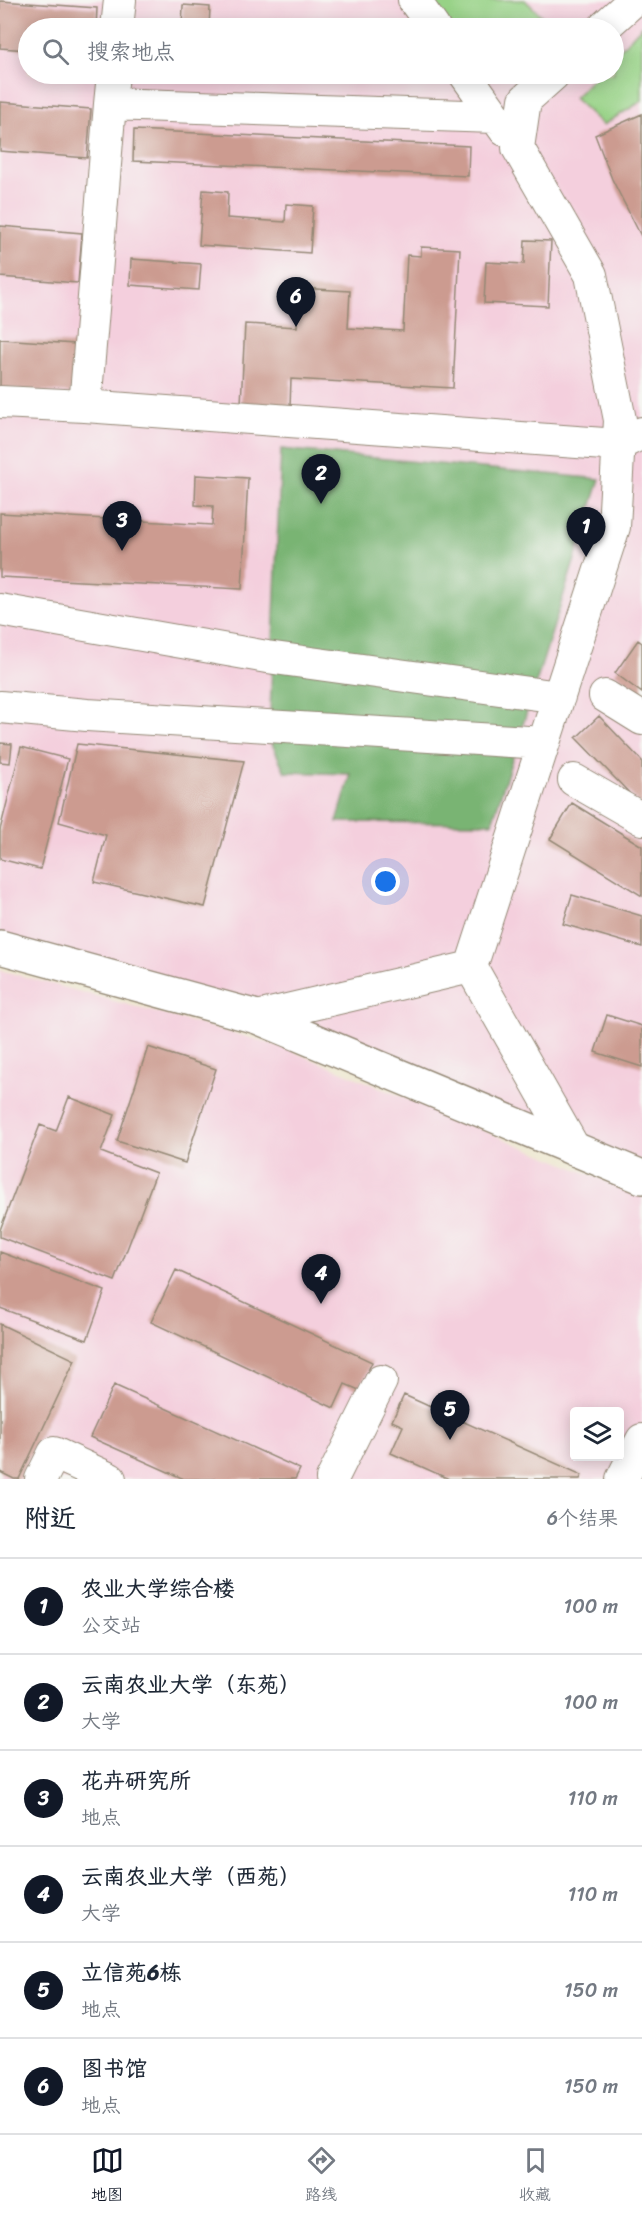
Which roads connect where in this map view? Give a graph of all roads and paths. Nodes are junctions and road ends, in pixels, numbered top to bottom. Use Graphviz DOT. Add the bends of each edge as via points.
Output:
graph roads {
  1 [pos="120,0"];
  2 [pos="414,0"];
  3 [pos="634,0"];
  4 [pos="118,18"];
  5 [pos="427,18"];
  6 [pos="614,18"];
  7 [pos="472,84"];
  8 [pos="543,84"];
  9 [pos="112,88"];
  10 [pos="495,117"];
  11 [pos="518,148"];
  12 [pos="0,402"];
  13 [pos="85,406"];
  14 [pos="634,447"];
  15 [pos="0,610"];
  16 [pos="604,696"];
  17 [pos="559,697"];
  18 [pos="0,707"];
  19 [pos="642,719"];
  20 [pos="544,743"];
  21 [pos="574,780"];
  22 [pos="642,819"];
  23 [pos="0,946"];
  24 [pos="471,968"];
  25 [pos="257,1017"];
  26 [pos="575,1150"];
  27 [pos="642,1178"];
  28 [pos="381,1381"];
  29 [pos="642,1440"];
  30 [pos="41,1479"];
  31 [pos="110,1479"];
  32 [pos="332,1479"];
  33 [pos="622,1479"];
  1 -- 4 [label="street"];
  2 -- 5 [label="street"];
  3 -- 6 [label="street"];
  7 -- 10 [label="street"];
  8 -- 11 [label="street" via="525,100"];
  9 -- 10 [label="street"];
  9 -- 13 [label="street"];
  10 -- 11 [label="street"];
  11 -- 14 [label="street" via="591,275 620,420"];
  12 -- 13 [label="street"];
  13 -- 14 [label="street"];
  14 -- 17 [label="street" via="614,527"];
  15 -- 17 [label="street" via="267,657"];
  16 -- 19 [label="street"];
  17 -- 20 [label="street"];
  18 -- 20 [label="street"];
  20 -- 24 [label="street"];
  21 -- 22 [label="street"];
  23 -- 25 [label="main road"];
  24 -- 25 [label="street"];
  24 -- 26 [label="street"];
  25 -- 26 [label="main road"];
  26 -- 27 [label="main road"];
  28 -- 32 [label="street"];
  29 -- 33 [label="street"];
  30 -- 31 [label="street" via="54,1452"];
}
